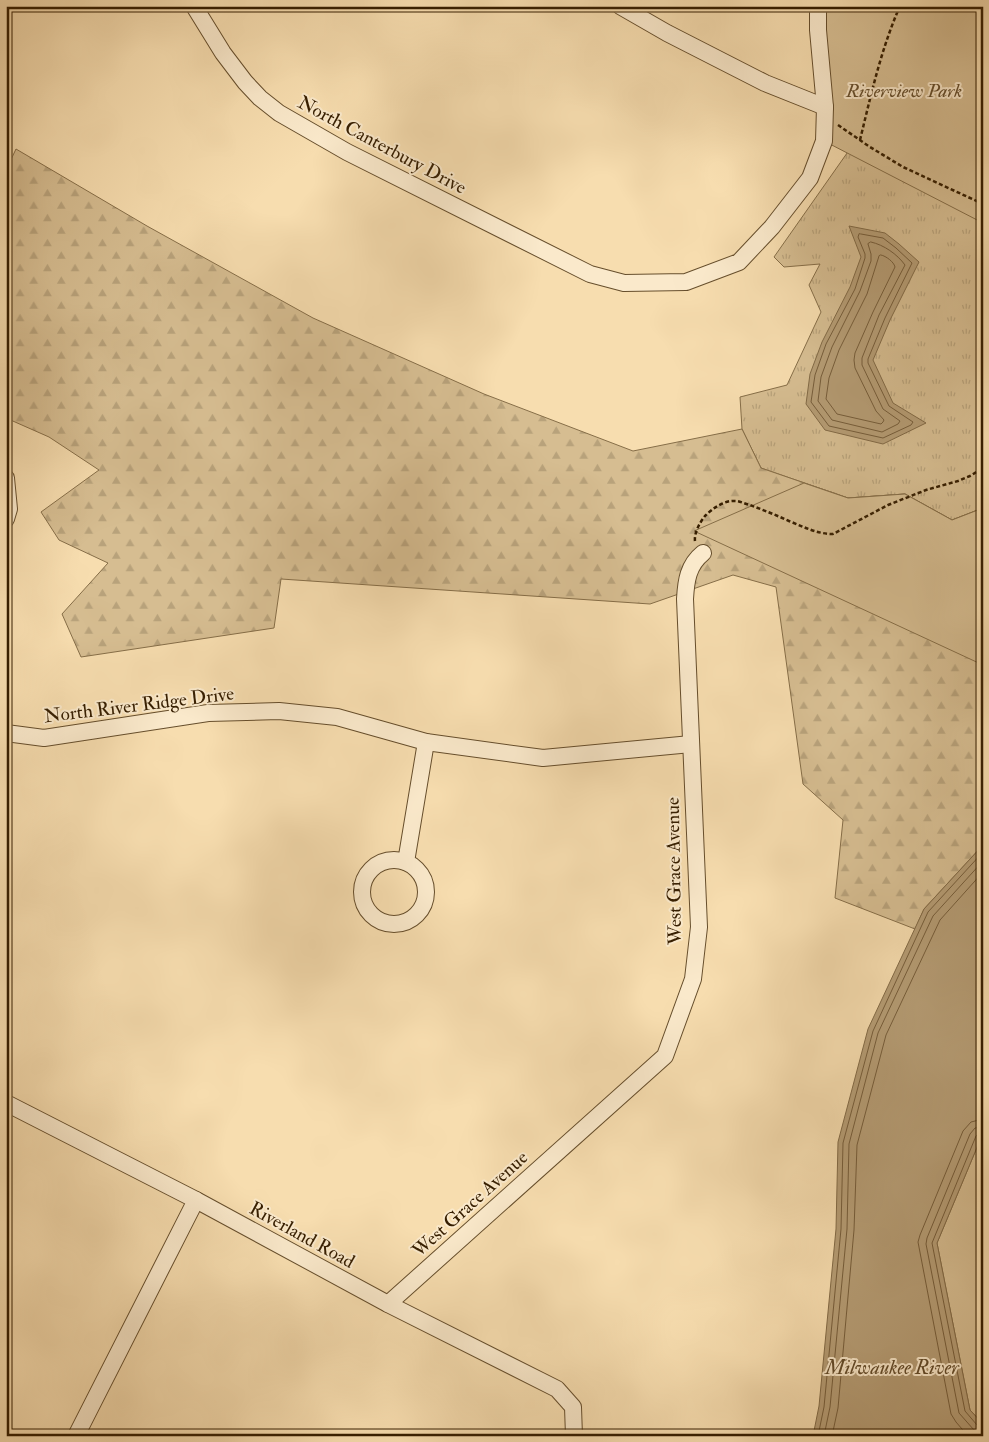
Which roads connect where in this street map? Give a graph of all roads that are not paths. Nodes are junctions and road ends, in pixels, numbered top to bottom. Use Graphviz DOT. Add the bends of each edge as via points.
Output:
graph roads {
  1 [pos="194,6"];
  2 [pos="620,6"];
  3 [pos="818,6"];
  4 [pos="825,114"];
  5 [pos="6,478"];
  6 [pos="6,519"];
  7 [pos="703,553"];
  8 [pos="6,733"];
  9 [pos="426,742"];
  10 [pos="691,744"];
  11 [pos="406,862"];
  12 [pos="6,1103"];
  13 [pos="196,1200"];
  14 [pos="388,1304"];
  15 [pos="76,1436"];
  16 [pos="574,1436"];
  1 -- 4 [label="street, North Canterbury Drive" via="245,82 279,113 348,152 590,274 624,283 686,282 739,262 772,227 810,178 824,141"];
  2 -- 4 [label="street"];
  3 -- 4 [label="street, North Canterbury Drive"];
  5 -- 6 [label="street" via="9,509"];
  7 -- 10 [label="street, West Grace Avenue" via="690,567 685,593"];
  8 -- 9 [label="street, North River Ridge Drive" via="44,738 208,713 278,711 337,717"];
  9 -- 10 [label="street, North River Ridge Drive" via="543,758"];
  9 -- 11 [label="street"];
  10 -- 14 [label="street, West Grace Avenue" via="698,927 693,979 665,1056"];
  11 -- 11 [label="street" via="385,861 368,873 362,894 369,913 377,920 398,925 408,922 423,906 427,896 426,885 419,871"];
  12 -- 13 [label="street, Riverland Road"];
  13 -- 14 [label="street, Riverland Road"];
  13 -- 15 [label="street"];
  14 -- 16 [label="street, Riverland Road" via="557,1389 574,1407"];
}
